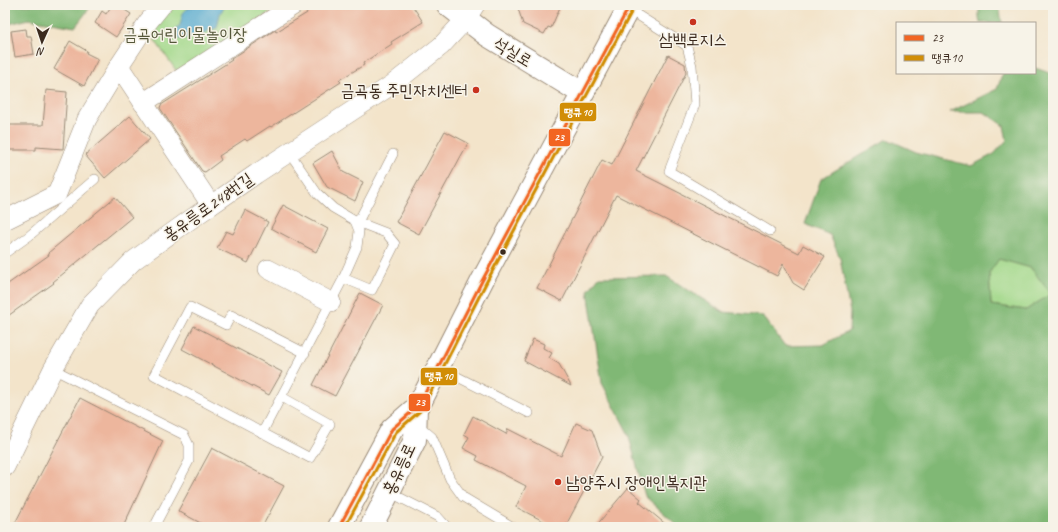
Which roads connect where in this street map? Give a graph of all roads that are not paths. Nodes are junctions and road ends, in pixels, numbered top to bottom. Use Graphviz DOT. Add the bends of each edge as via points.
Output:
graph roads {
  1 [pos="162,5"];
  2 [pos="294,5"];
  3 [pos="448,5"];
  4 [pos="629,7"];
  5 [pos="471,12"];
  6 [pos="119,66"];
  7 [pos="582,93"];
  8 [pos="143,103"];
  9 [pos="289,152"];
  10 [pos="393,154"];
  11 [pos="95,179"];
  12 [pos="211,205"];
  13 [pos="5,220"];
  14 [pos="356,221"];
  15 [pos="770,231"];
  16 [pos="5,253"];
  17 [pos="268,269"];
  18 [pos="343,278"];
  19 [pos="331,302"];
  20 [pos="305,353"];
  21 [pos="438,366"];
  22 [pos="54,369"];
  23 [pos="282,398"];
  24 [pos="529,413"];
  25 [pos="416,416"];
  26 [pos="262,433"];
  27 [pos="5,467"];
  28 [pos="389,492"];
  29 [pos="338,526"];
  30 [pos="154,527"];
  31 [pos="370,527"];
  32 [pos="447,527"];
  33 [pos="513,527"];
  1 -- 6 [label="street"];
  2 -- 8 [label="street"];
  3 -- 5 [label="street, 석실로"];
  4 -- 7 [label="street, 홍유릉로"];
  4 -- 15 [label="lane" via="687,46 692,66 695,104 669,171"];
  5 -- 7 [label="street, 석실로" via="487,35"];
  5 -- 9 [label="street, 홍유릉로248번길" via="441,46 394,84"];
  6 -- 8 [label="street"];
  6 -- 13 [label="street" via="88,119 57,194"];
  7 -- 21 [label="street, 홍유릉로"];
  8 -- 12 [label="street"];
  9 -- 12 [label="street, 홍유릉로248번길"];
  9 -- 14 [label="lane" via="317,193 333,208"];
  10 -- 14 [label="lane"];
  11 -- 16 [label="lane" via="30,236"];
  12 -- 22 [label="street, 홍유릉로248번길" via="133,261 90,305"];
  14 -- 18 [label="lane" via="359,231 357,247"];
  14 -- 18 [label="lane" via="386,233 395,244 372,290"];
  17 -- 19 [label="street"];
  18 -- 19 [label="lane"];
  19 -- 20 [label="lane"];
  20 -- 23 [label="lane"];
  20 -- 26 [label="lane" via="231,315 226,325 190,307 154,375"];
  21 -- 24 [label="lane"];
  21 -- 25 [label="street, 홍유릉로"];
  22 -- 27 [label="street, 홍유릉로248번길"];
  22 -- 30 [label="lane" via="184,435 189,445 189,461"];
  23 -- 26 [label="lane"];
  23 -- 26 [label="lane" via="330,424 310,458"];
  25 -- 28 [label="street, 홍유릉로" via="415,440"];
  25 -- 29 [label="street, 홍유릉로" via="392,429"];
  25 -- 33 [label="lane" via="432,437 450,480 463,497"];
  28 -- 31 [label="street, 홍유릉로"];
  28 -- 32 [label="lane" via="438,517"];
}
